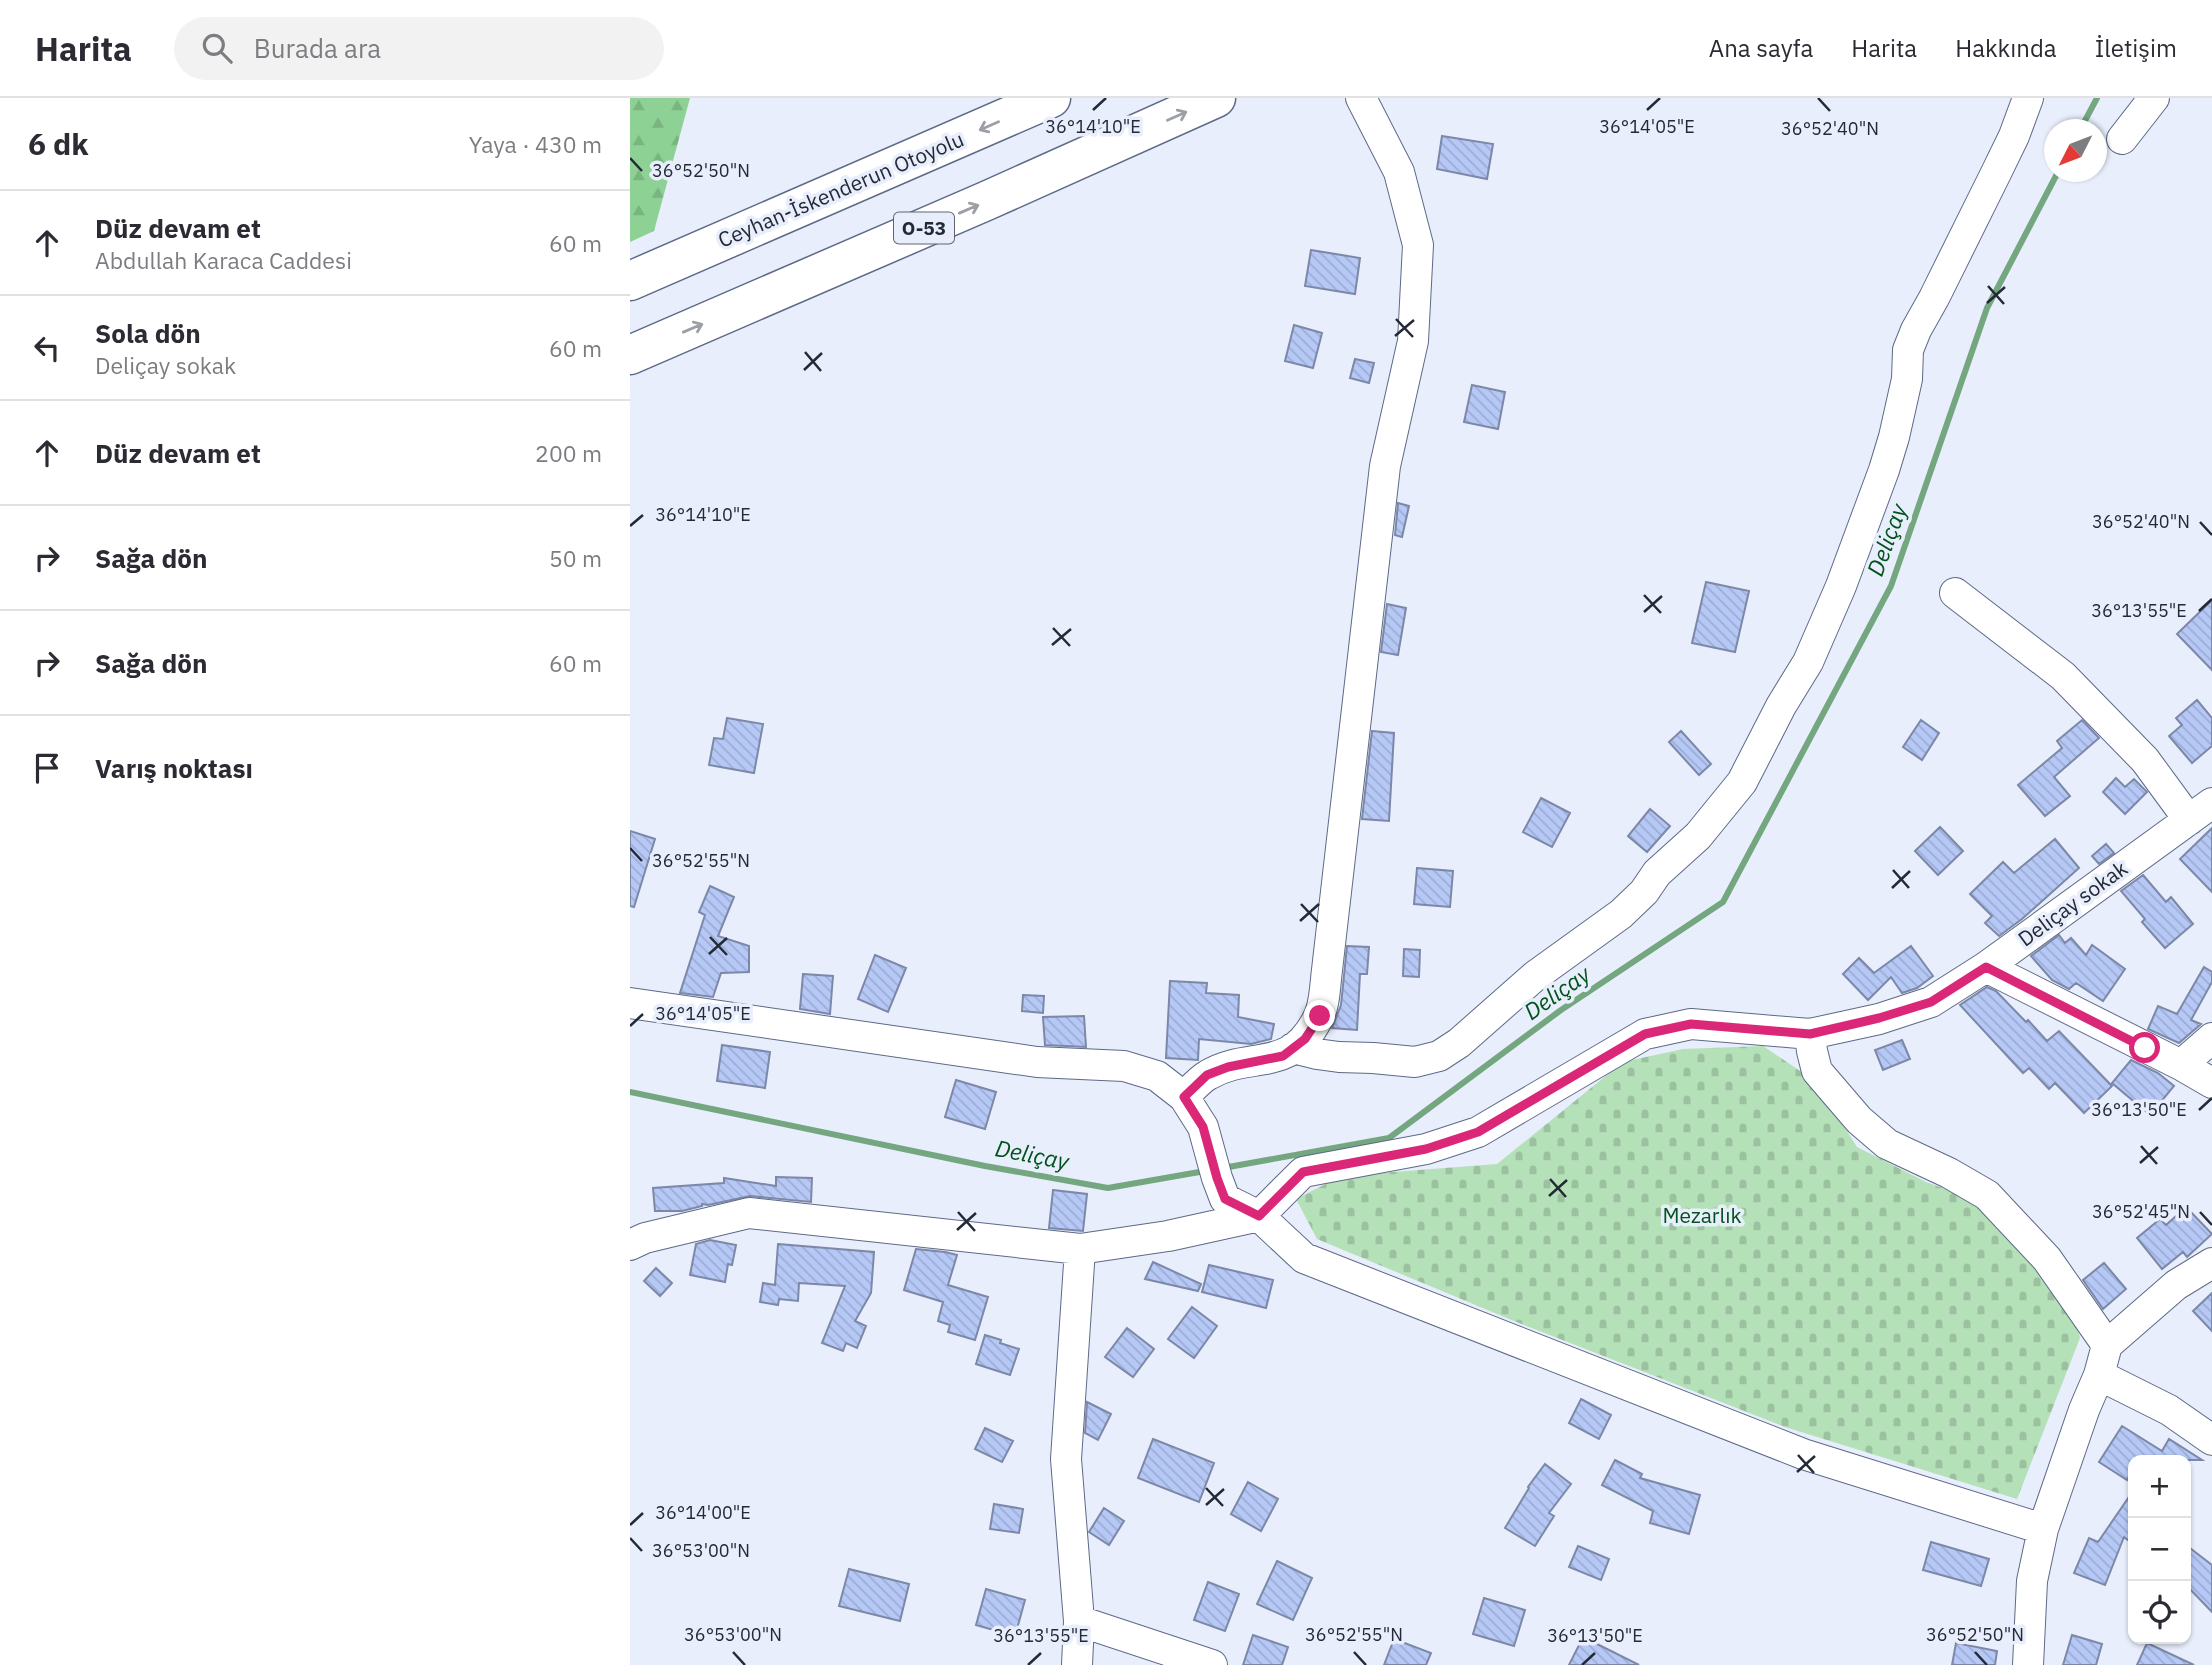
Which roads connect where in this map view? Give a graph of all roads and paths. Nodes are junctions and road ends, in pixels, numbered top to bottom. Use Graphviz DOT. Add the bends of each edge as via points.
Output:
graph roads {
  1 [pos="1051,98"];
  2 [pos="1216,98"];
  3 [pos="1361,98"];
  4 [pos="2028,98"];
  5 [pos="2154,98"];
  6 [pos="2122,139"];
  7 [pos="630,281"];
  8 [pos="630,355"];
  9 [pos="1955,593"];
  10 [pos="2201,812"];
  11 [pos="1986,967"];
  12 [pos="630,1003"];
  13 [pos="1810,1034"];
  14 [pos="2212,1038"];
  15 [pos="1293,1048"];
  16 [pos="2181,1065"];
  17 [pos="2212,1083"];
  18 [pos="1184,1097"];
  19 [pos="1259,1216"];
  20 [pos="630,1245"];
  21 [pos="1080,1248"];
  22 [pos="2212,1263"];
  23 [pos="2107,1345"];
  24 [pos="2099,1375"];
  25 [pos="2212,1440"];
  26 [pos="2043,1529"];
  27 [pos="1079,1621"];
  28 [pos="1077,1665"];
  29 [pos="1212,1665"];
  30 [pos="2028,1665"];
  1 -- 7 [label="highway, Ceyhan-İskenderun Otoyolu, one-way"];
  8 -- 2 [label="highway, O-53, one-way"];
  3 -- 15 [label="street" via="1399,172 1418,245 1413,341 1385,466 1320,1016"];
  4 -- 15 [label="street" via="2014,136 1916,330 1890,448 1842,586 1808,662 1742,782 1720,811 1620,914 1535,976 1459,1044 1439,1056 1415,1062 1339,1057"];
  5 -- 6 [label="street"];
  9 -- 10 [label="street" via="2063,676"];
  10 -- 11 [label="street, Deliçay sokak"];
  11 -- 13 [label="street, Deliçay sokak" via="1931,1002"];
  11 -- 16 [label="street"];
  12 -- 18 [label="street" via="1037,1062 1124,1066 1157,1076"];
  13 -- 19 [label="street, Deliçay sokak" via="1691,1024 1645,1034 1478,1132 1426,1149 1303,1172"];
  13 -- 23 [label="street" via="1817,1072 1859,1120 1886,1144 1987,1195 2047,1259"];
  14 -- 16 [label="street"];
  15 -- 18 [label="street" via="1283,1056 1207,1075"];
  16 -- 17 [label="street"];
  18 -- 19 [label="street" via="1203,1127 1225,1199"];
  19 -- 21 [label="street" via="1168,1237"];
  19 -- 26 [label="street" via="1304,1258 1804,1454"];
  20 -- 21 [label="street" via="748,1213"];
  21 -- 27 [label="street" via="1066,1460"];
  22 -- 23 [label="street" via="2176,1285"];
  23 -- 24 [label="street"];
  24 -- 25 [label="street" via="2169,1410"];
  24 -- 26 [label="street"];
  26 -- 30 [label="street" via="2032,1581"];
  27 -- 28 [label="street"];
  27 -- 29 [label="street"];
}
